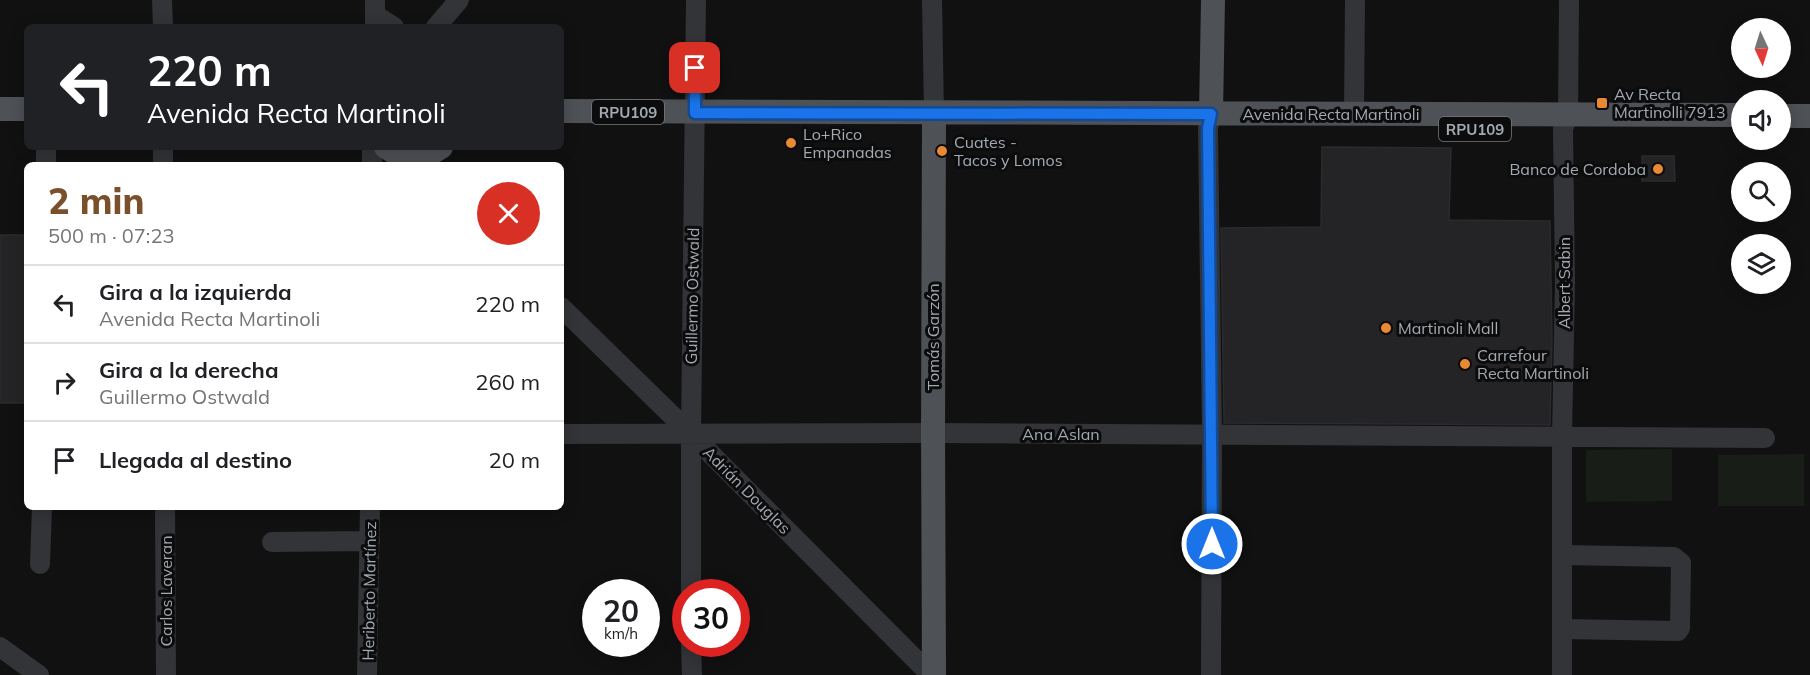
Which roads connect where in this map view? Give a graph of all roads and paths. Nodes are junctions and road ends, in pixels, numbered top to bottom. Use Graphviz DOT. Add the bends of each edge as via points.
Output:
graph roads {
  1 [pos="162,0"];
  2 [pos="459,0"];
  3 [pos="696,0"];
  4 [pos="932,0"];
  5 [pos="1213,0"];
  6 [pos="1355,0"];
  7 [pos="1569,0"];
  8 [pos="375,14"];
  9 [pos="163,24"];
  10 [pos="390,24"];
  11 [pos="442,24"];
  12 [pos="0,109"];
  13 [pos="24,109"];
  14 [pos="564,111"];
  15 [pos="1354,114"];
  16 [pos="1731,116"];
  17 [pos="1791,116"];
  18 [pos="1810,116"];
  19 [pos="694,120"];
  20 [pos="934,120"];
  21 [pos="1210,121"];
  22 [pos="1566,122"];
  23 [pos="0,123"];
  24 [pos="24,123"];
  25 [pos="564,126"];
  26 [pos="1731,130"];
  27 [pos="1791,130"];
  28 [pos="1810,130"];
  29 [pos="392,150"];
  30 [pos="421,158"];
  31 [pos="564,310"];
  32 [pos="933,433"];
  33 [pos="564,434"];
  34 [pos="691,434"];
  35 [pos="1212,435"];
  36 [pos="1562,436"];
  37 [pos="1765,438"];
  38 [pos="42,510"];
  39 [pos="165,510"];
  40 [pos="370,510"];
  41 [pos="370,541"];
  42 [pos="272,542"];
  43 [pos="1563,555"];
  44 [pos="40,564"];
  45 [pos="691,579"];
  46 [pos="1563,629"];
  47 [pos="0,647"];
  48 [pos="691,657"];
  49 [pos="34,674"];
  50 [pos="166,675"];
  51 [pos="367,675"];
  52 [pos="692,675"];
  53 [pos="933,675"];
  54 [pos="1211,675"];
  55 [pos="1562,675"];
  1 -- 9 [label="street"];
  2 -- 11 [label="street"];
  3 -- 19 [label="street, Guillermo Ostwald"];
  4 -- 20 [label="street, Tomás Garzón"];
  5 -- 21 [label="main road"];
  6 -- 15 [label="street"];
  7 -- 22 [label="street, Albert Sabin"];
  8 -- 10 [label="street"];
  12 -- 13 [label="main road"];
  14 -- 19 [label="main road, Avenida Recta Martinoli / RPU109"];
  15 -- 21 [label="main road, Avenida Recta Martinoli / RPU109"];
  15 -- 22 [label="main road, Avenida Recta Martinoli / RPU109"];
  16 -- 22 [label="main road, Avenida Recta Martinoli / RPU109"];
  17 -- 18 [label="main road"];
  19 -- 20 [label="main road, Avenida Recta Martinoli / RPU109"];
  19 -- 25 [label="main road, Avenida Recta Martinoli / RPU109"];
  19 -- 34 [label="street, Guillermo Ostwald"];
  20 -- 21 [label="main road, Avenida Recta Martinoli / RPU109"];
  20 -- 32 [label="main road, Tomás Garzón"];
  21 -- 22 [label="main road, Avenida Recta Martinoli / RPU109"];
  21 -- 35 [label="street"];
  22 -- 26 [label="main road, Avenida Recta Martinoli / RPU109"];
  22 -- 36 [label="street, Albert Sabin"];
  23 -- 24 [label="main road"];
  27 -- 28 [label="main road"];
  29 -- 30 [label="main road"];
  31 -- 34 [label="street, Adrián Douglas"];
  32 -- 34 [label="street, Ana Aslan"];
  32 -- 35 [label="street, Ana Aslan"];
  32 -- 53 [label="main road, Tomás Garzón"];
  33 -- 34 [label="street, Ana Aslan"];
  34 -- 45 [label="street, Guillermo Ostwald"];
  34 -- 53 [label="street, Adrián Douglas"];
  35 -- 36 [label="street, Ana Aslan"];
  35 -- 54 [label="street"];
  36 -- 37 [label="street, Ana Aslan"];
  36 -- 43 [label="street, Albert Sabin"];
  38 -- 44 [label="street"];
  39 -- 50 [label="street, Carlos Laveran"];
  40 -- 41 [label="street, Heriberto Martínez"];
  41 -- 42 [label="street"];
  41 -- 51 [label="street, Heriberto Martínez"];
  43 -- 46 [label="street, Albert Sabin"];
  43 -- 46 [label="street" via="1674,557 1681,563 1678,631"];
  46 -- 55 [label="street, Albert Sabin"];
  47 -- 49 [label="street"];
  48 -- 52 [label="street"];
}
